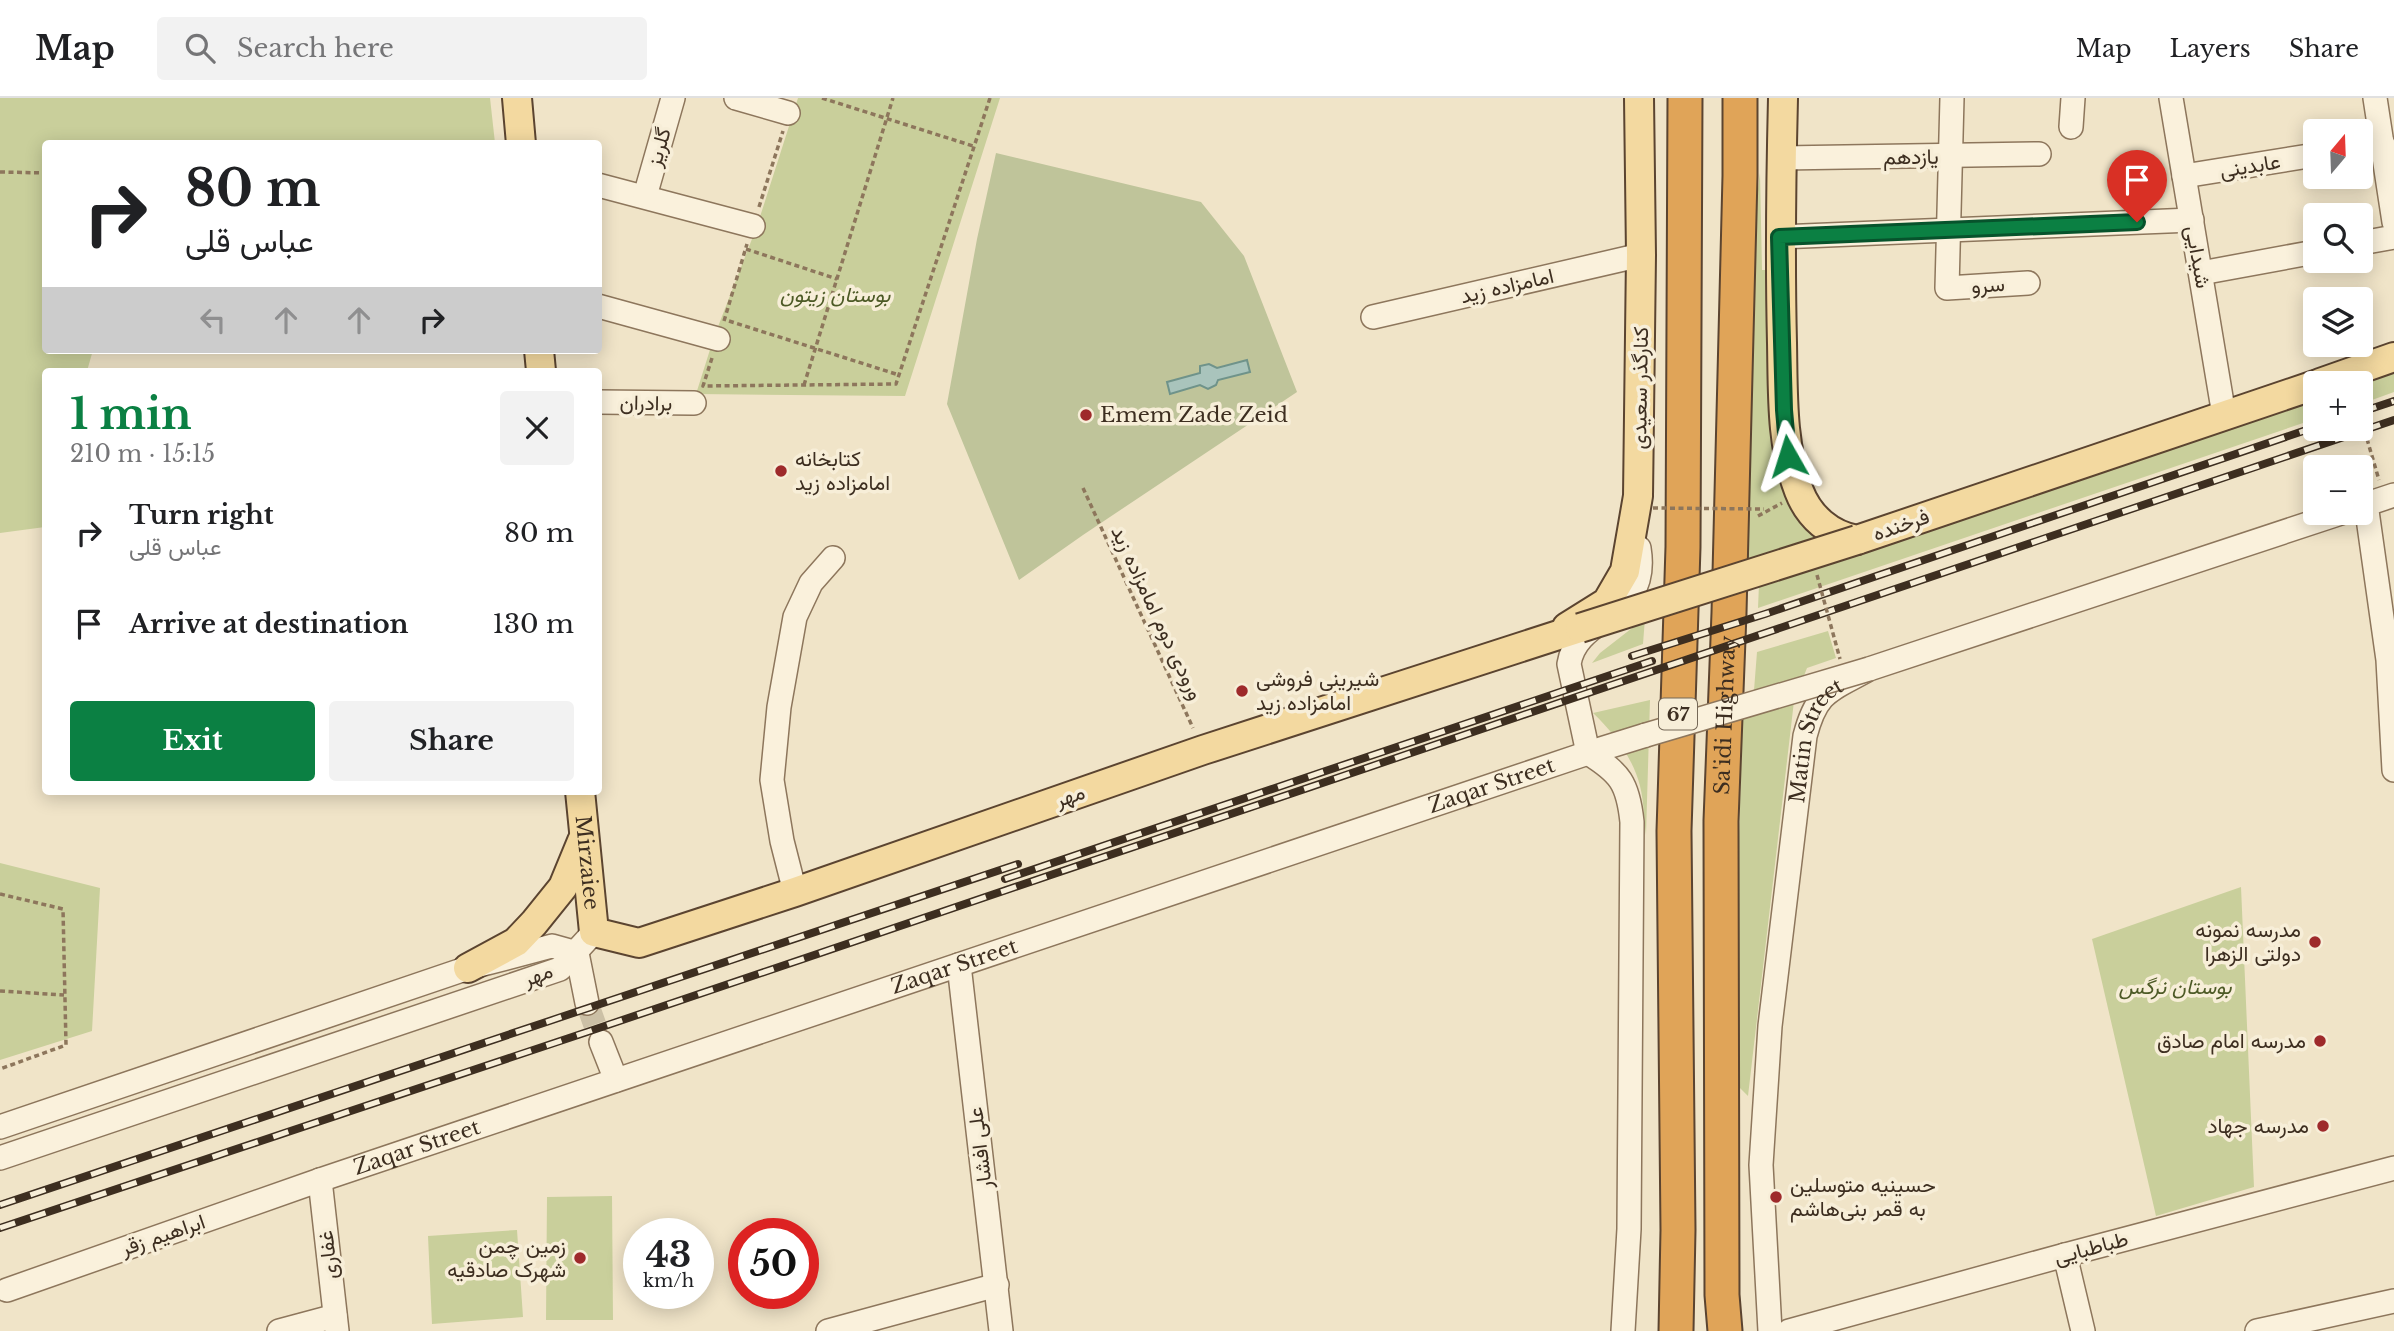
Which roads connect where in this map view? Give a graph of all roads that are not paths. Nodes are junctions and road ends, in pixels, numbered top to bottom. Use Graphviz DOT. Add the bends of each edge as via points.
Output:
graph roads {
  1 [pos="517,98"];
  2 [pos="673,98"];
  3 [pos="736,98"];
  4 [pos="1639,98"];
  5 [pos="1685,98"];
  6 [pos="1740,98"];
  7 [pos="1783,98"];
  8 [pos="1952,98"];
  9 [pos="2073,98"];
  10 [pos="2171,98"];
  11 [pos="2375,98"];
  12 [pos="788,113"];
  13 [pos="2071,127"];
  14 [pos="2373,130"];
  15 [pos="521,140"];
  16 [pos="2373,149"];
  17 [pos="2039,154"];
  18 [pos="1952,157"];
  19 [pos="2303,157"];
  20 [pos="1782,159"];
  21 [pos="2184,176"];
  22 [pos="602,186"];
  23 [pos="645,196"];
  24 [pos="2192,220"];
  25 [pos="2394,222"];
  26 [pos="753,226"];
  27 [pos="1947,230"];
  28 [pos="1779,237"];
  29 [pos="2394,237"];
  30 [pos="2373,241"];
  31 [pos="2303,254"];
  32 [pos="1642,255"];
  33 [pos="2201,273"];
  34 [pos="2028,283"];
  35 [pos="602,307"];
  36 [pos="1373,317"];
  37 [pos="721,329"];
  38 [pos="2394,357"];
  39 [pos="2355,371"];
  40 [pos="2303,389"];
  41 [pos="699,395"];
  42 [pos="602,402"];
  43 [pos="2224,415"];
  44 [pos="2376,501"];
  45 [pos="2305,525"];
  46 [pos="1633,535"];
  47 [pos="1857,540"];
  48 [pos="833,558"];
  49 [pos="1547,639"];
  50 [pos="2391,659"];
  51 [pos="1869,670"];
  52 [pos="1588,753"];
  53 [pos="2394,770"];
  54 [pos="580,795"];
  55 [pos="584,835"];
  56 [pos="795,892"];
  57 [pos="585,942"];
  58 [pos="959,965"];
  59 [pos="468,968"];
  60 [pos="587,1003"];
  61 [pos="601,1042"];
  62 [pos="616,1080"];
  63 [pos="0,1127"];
  64 [pos="0,1158"];
  65 [pos="2394,1168"];
  66 [pos="320,1180"];
  67 [pos="2065,1255"];
  68 [pos="997,1284"];
  69 [pos="7,1290"];
  70 [pos="2394,1301"];
  71 [pos="336,1324"];
  72 [pos="279,1331"];
  73 [pos="828,1331"];
  74 [pos="1000,1331"];
  75 [pos="1623,1331"];
  76 [pos="1676,1331"];
  77 [pos="1725,1331"];
  78 [pos="1770,1331"];
  79 [pos="1789,1331"];
  80 [pos="2083,1331"];
  81 [pos="2257,1331"];
  1 -- 15 [label="main road"];
  2 -- 23 [label="street, گلریز"];
  3 -- 12 [label="street"];
  4 -- 32 [label="main road, کنارگذر سعیدی"];
  5 -- 76 [label="highway, 67" via="1684,547 1674,831"];
  6 -- 77 [label="highway, Sa'idi Highway / 67" via="1721,821"];
  7 -- 20 [label="main road, فرخنده"];
  8 -- 18 [label="street"];
  9 -- 13 [label="street"];
  10 -- 21 [label="street, شیدایی"];
  11 -- 14 [label="street"];
  16 -- 25 [label="street"];
  17 -- 18 [label="street, یازدهم"];
  18 -- 20 [label="street, یازدهم"];
  18 -- 27 [label="street"];
  19 -- 21 [label="street, عابدینی"];
  20 -- 28 [label="main road, فرخنده"];
  21 -- 24 [label="street, شیدایی"];
  22 -- 23 [label="street"];
  23 -- 26 [label="street"];
  24 -- 27 [label="street"];
  24 -- 33 [label="street, شیدایی"];
  27 -- 28 [label="street"];
  27 -- 34 [label="street, سرو" via="1947,288"];
  28 -- 47 [label="main road, فرخنده" via="1788,456 1799,493 1811,513 1841,537"];
  29 -- 30 [label="street"];
  31 -- 33 [label="street"];
  32 -- 36 [label="street, امامزاده زید"];
  32 -- 46 [label="main road, کنارگذر سعیدی" via="1639,496"];
  33 -- 43 [label="street, شیدایی"];
  35 -- 37 [label="street"];
  38 -- 39 [label="main road, فرخنده"];
  40 -- 43 [label="main road, فرخنده"];
  41 -- 42 [label="street, برادران"];
  43 -- 47 [label="main road, فرخنده"];
  44 -- 50 [label="street"];
  45 -- 51 [label="street, Matin Street"];
  46 -- 49 [label="main road, کنارگذر سعیدی" via="1625,571 1607,602"];
  46 -- 52 [label="street" via="1640,550 1633,594 1609,618 1580,637 1571,650 1569,664"];
  47 -- 49 [label="main road, bridge"];
  48 -- 56 [label="street" via="811,583 795,617 779,707 772,780"];
  49 -- 56 [label="main road, مهر" via="1203,750"];
  50 -- 53 [label="street"];
  51 -- 52 [label="street, Zaqar Street, bridge"];
  51 -- 78 [label="street, Matin Street" via="1823,695 1805,736 1770,1026 1761,1165"];
  52 -- 58 [label="street, Zaqar Street"];
  52 -- 75 [label="street" via="1611,768 1625,785 1632,822 1629,1229"];
  54 -- 55 [label="main road, Mirzaiee"];
  55 -- 57 [label="main road, Mirzaiee"];
  55 -- 59 [label="main road" via="563,887 534,923 516,942"];
  56 -- 57 [label="main road, مهر" via="639,943"];
  57 -- 59 [label="street, مهر"];
  57 -- 60 [label="street"];
  57 -- 64 [label="street, مهر" via="560,968"];
  58 -- 62 [label="street, Zaqar Street"];
  58 -- 68 [label="street, علی افشار"];
  59 -- 63 [label="street, مهر"];
  61 -- 62 [label="street"];
  62 -- 66 [label="street, Zaqar Street"];
  65 -- 67 [label="street, طباطبایی"];
  66 -- 69 [label="street, ابراهیم زقر"];
  66 -- 71 [label="street, غفاری"];
  67 -- 79 [label="street, طباطبایی"];
  67 -- 80 [label="street"];
  68 -- 73 [label="street"];
  68 -- 74 [label="street, علی افشار"];
  70 -- 81 [label="street"];
  71 -- 72 [label="street"];
}
